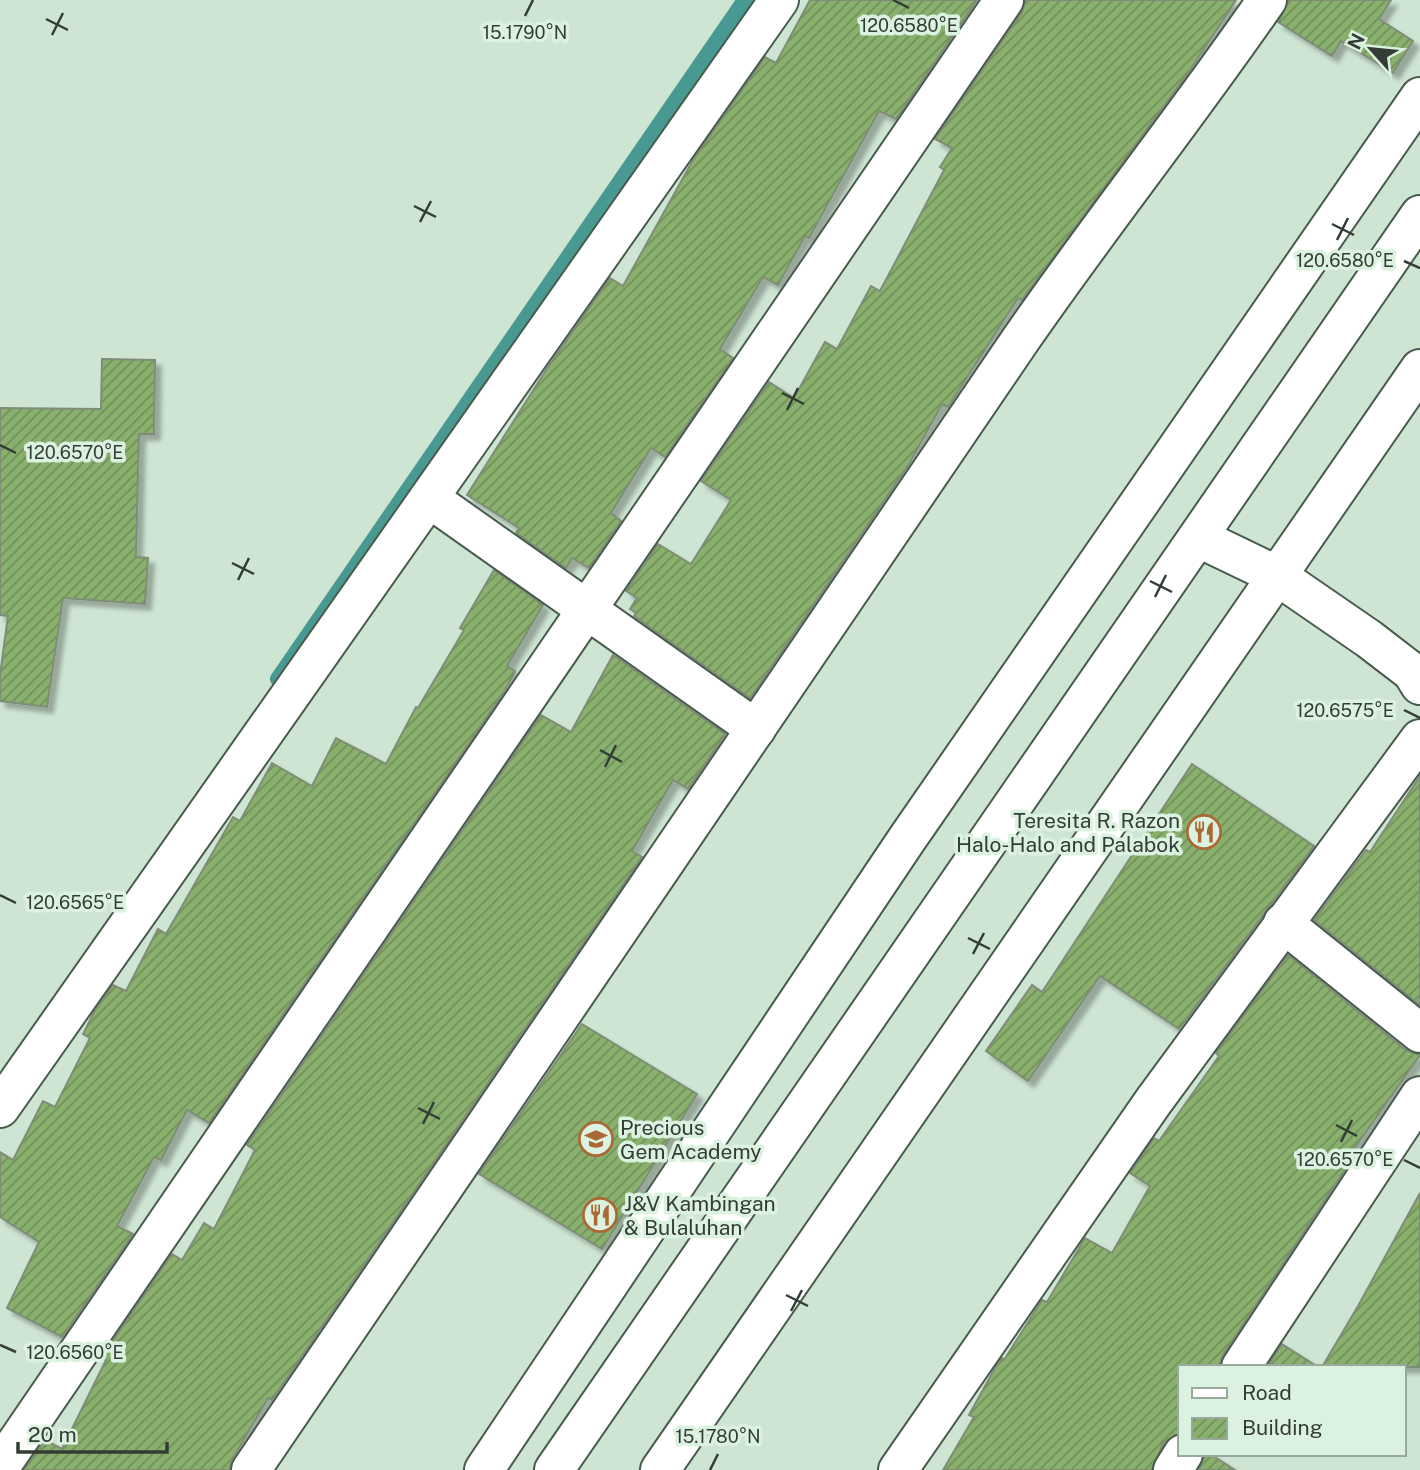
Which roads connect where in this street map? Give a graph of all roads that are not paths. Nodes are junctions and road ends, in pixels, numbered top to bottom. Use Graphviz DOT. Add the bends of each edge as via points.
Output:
graph roads {
  1 [pos="779,0"];
  2 [pos="1004,0"];
  3 [pos="1267,0"];
  4 [pos="1420,97"];
  5 [pos="1420,215"];
  6 [pos="1420,369"];
  7 [pos="429,498"];
  8 [pos="1199,538"];
  9 [pos="1276,575"];
  10 [pos="589,609"];
  11 [pos="1420,685"];
  12 [pos="757,729"];
  13 [pos="1420,739"];
  14 [pos="1283,923"];
  15 [pos="1420,1033"];
  16 [pos="1420,1096"];
  17 [pos="0,1108"];
  18 [pos="1242,1365"];
  19 [pos="0,1467"];
  20 [pos="251,1470"];
  21 [pos="484,1470"];
  22 [pos="554,1470"];
  23 [pos="660,1470"];
  24 [pos="898,1470"];
  1 -- 7 [label="street"];
  2 -- 10 [label="street"];
  3 -- 12 [label="street" via="1023,337"];
  4 -- 21 [label="street" via="907,839"];
  5 -- 8 [label="street"];
  6 -- 9 [label="street"];
  7 -- 10 [label="street"];
  7 -- 17 [label="street"];
  8 -- 9 [label="street"];
  8 -- 22 [label="street"];
  9 -- 11 [label="street" via="1369,639 1412,672"];
  9 -- 23 [label="street"];
  10 -- 12 [label="street"];
  10 -- 19 [label="street"];
  12 -- 20 [label="street"];
  13 -- 14 [label="street"];
  14 -- 15 [label="street"];
  14 -- 24 [label="street"];
  16 -- 18 [label="street"];
}
